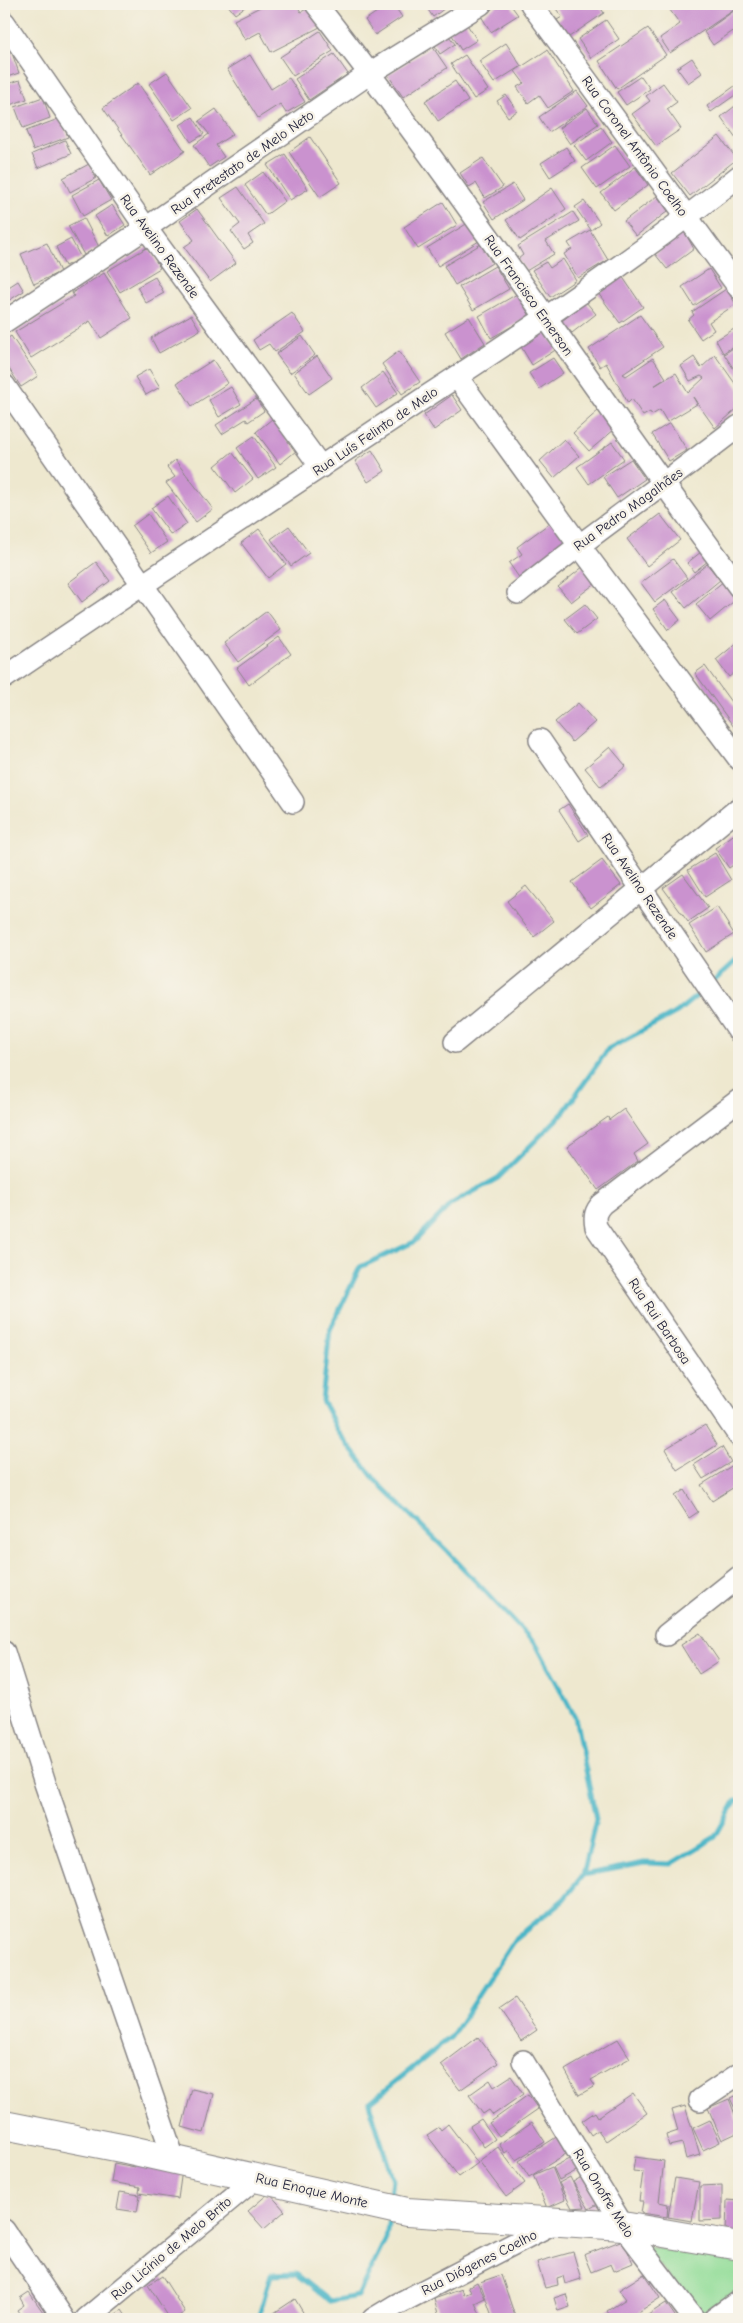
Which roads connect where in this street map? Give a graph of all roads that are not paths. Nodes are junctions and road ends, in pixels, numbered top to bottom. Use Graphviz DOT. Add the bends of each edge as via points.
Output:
graph roads {
  1 [pos="316,4"];
  2 [pos="481,4"];
  3 [pos="532,4"];
  4 [pos="4,22"];
  5 [pos="370,73"];
  6 [pos="739,176"];
  7 [pos="686,218"];
  8 [pos="146,228"];
  9 [pos="739,288"];
  10 [pos="546,319"];
  11 [pos="4,322"];
  12 [pos="457,377"];
  13 [pos="4,385"];
  14 [pos="739,426"];
  15 [pos="321,467"];
  16 [pos="664,484"];
  17 [pos="579,545"];
  18 [pos="141,585"];
  19 [pos="739,587"];
  20 [pos="518,593"];
  21 [pos="4,678"];
  22 [pos="540,740"];
  23 [pos="739,759"];
  24 [pos="293,802"];
  25 [pos="739,808"];
  26 [pos="642,888"];
  27 [pos="739,1032"];
  28 [pos="455,1042"];
  29 [pos="739,1100"];
  30 [pos="739,1436"];
  31 [pos="739,1578"];
  32 [pos="666,1635"];
  33 [pos="4,1652"];
  34 [pos="523,2061"];
  35 [pos="739,2074"];
  36 [pos="700,2100"];
  37 [pos="4,2125"];
  38 [pos="174,2159"];
  39 [pos="256,2178"];
  40 [pos="558,2221"];
  41 [pos="624,2226"];
  42 [pos="4,2230"];
  43 [pos="739,2246"];
  44 [pos="739,2301"];
  45 [pos="400,2312"];
  46 [pos="64,2319"];
  47 [pos="86,2319"];
  48 [pos="374,2319"];
  49 [pos="694,2319"];
  50 [pos="714,2319"];
  1 -- 5 [label="street, Rua Francisco Emerson"];
  2 -- 5 [label="street, Rua Pretestato de Melo Neto"];
  3 -- 7 [label="street, Rua Coronel Antônio Coelho"];
  4 -- 8 [label="street, Rua Avelino Rezende"];
  5 -- 8 [label="street, Rua Pretestato de Melo Neto"];
  5 -- 10 [label="street, Rua Francisco Emerson"];
  6 -- 7 [label="street, Rua Luís Felinto de Melo"];
  7 -- 9 [label="street, Rua Coronel Antônio Coelho"];
  7 -- 10 [label="street, Rua Luís Felinto de Melo"];
  8 -- 11 [label="street, Rua Pretestato de Melo Neto"];
  8 -- 15 [label="street, Rua Avelino Rezende"];
  10 -- 12 [label="street, Rua Luís Felinto de Melo"];
  10 -- 16 [label="street, Rua Francisco Emerson"];
  12 -- 15 [label="street, Rua Luís Felinto de Melo"];
  12 -- 17 [label="street"];
  13 -- 18 [label="street"];
  14 -- 16 [label="street, Rua Pedro Magalhães"];
  15 -- 18 [label="street, Rua Luís Felinto de Melo"];
  16 -- 17 [label="street, Rua Pedro Magalhães"];
  16 -- 19 [label="street, Rua Francisco Emerson"];
  17 -- 20 [label="street, Rua Pedro Magalhães"];
  17 -- 23 [label="street"];
  18 -- 21 [label="street, Rua Luís Felinto de Melo"];
  18 -- 24 [label="street"];
  22 -- 26 [label="street, Rua Avelino Rezende"];
  25 -- 26 [label="street"];
  26 -- 27 [label="street, Rua Avelino Rezende"];
  26 -- 28 [label="street"];
  29 -- 30 [label="street, Rua Rui Barbosa" via="596,1210 596,1227"];
  31 -- 32 [label="street"];
  33 -- 38 [label="street" via="45,1783"];
  34 -- 41 [label="street, Rua Onofre Melo"];
  35 -- 36 [label="street"];
  37 -- 38 [label="main road, Rua Enoque Monte"];
  38 -- 39 [label="main road, Rua Enoque Monte"];
  39 -- 40 [label="main road, Rua Enoque Monte" via="407,2212"];
  39 -- 47 [label="street, Rua Licínio de Melo Brito"];
  40 -- 41 [label="main road, Rua Enoque Monte"];
  40 -- 45 [label="street, Rua Diógenes Coelho"];
  41 -- 43 [label="main road, Rua Enoque Monte"];
  41 -- 49 [label="street, Rua Onofre Melo"];
  42 -- 46 [label="street"];
  44 -- 50 [label="street"];
  45 -- 48 [label="street, Rua Diógenes Coelho"];
}
